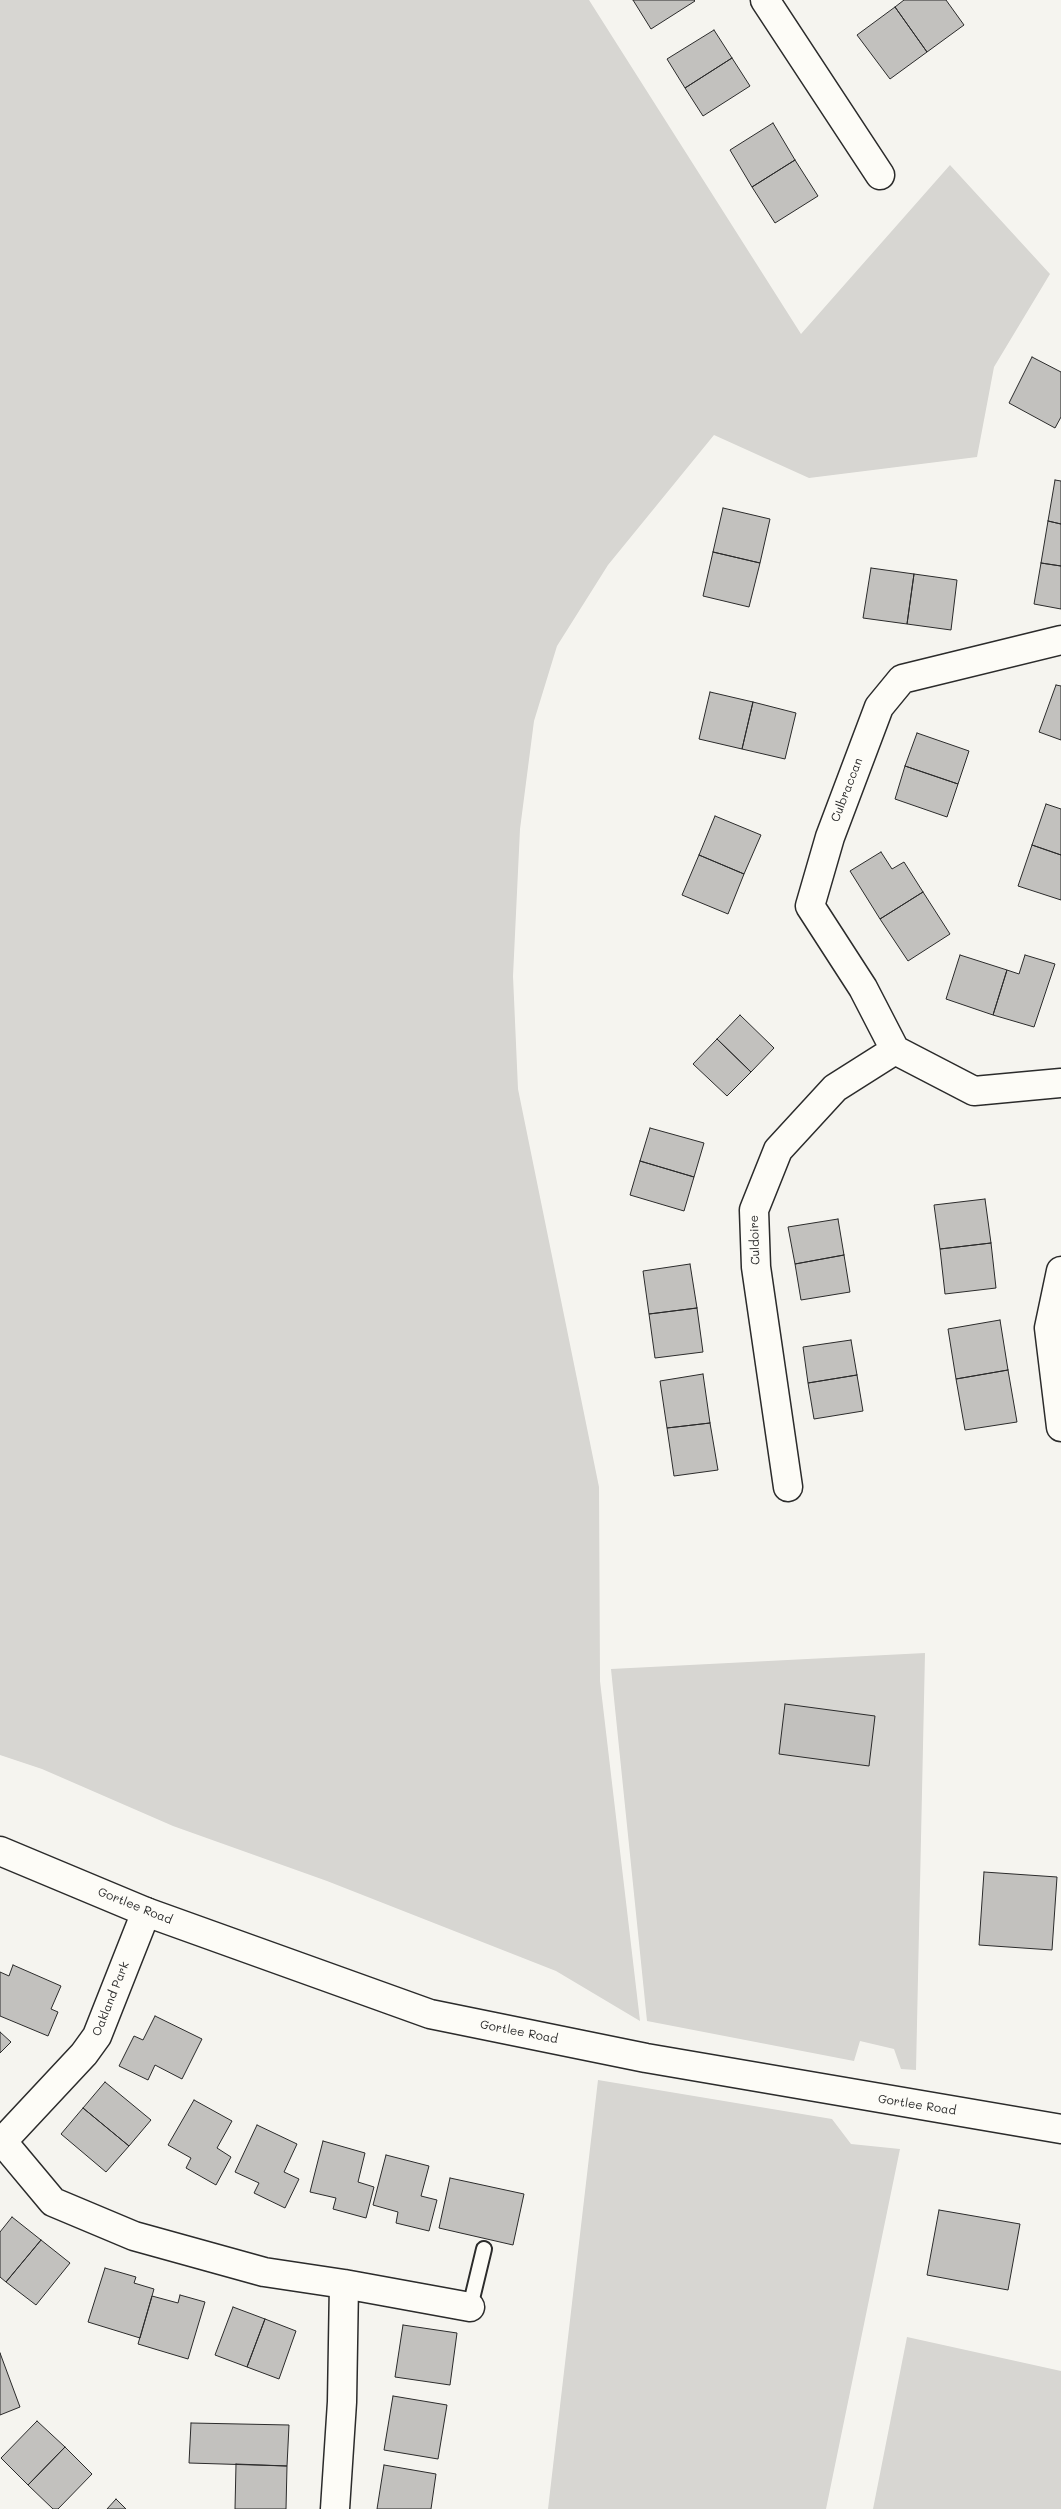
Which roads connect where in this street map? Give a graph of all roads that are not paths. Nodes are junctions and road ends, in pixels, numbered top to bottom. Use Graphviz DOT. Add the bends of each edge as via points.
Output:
graph roads {
  1 [pos="770,2"];
  2 [pos="880,175"];
  3 [pos="1061,640"];
  4 [pos="895,1050"];
  5 [pos="1061,1083"];
  6 [pos="1061,1271"];
  7 [pos="1061,1427"];
  8 [pos="788,1487"];
  9 [pos="0,1851"];
  10 [pos="146,1912"];
  11 [pos="1061,2129"];
  12 [pos="1,2143"];
  13 [pos="484,2249"];
  14 [pos="344,2284"];
  15 [pos="470,2307"];
  16 [pos="335,2509"];
  1 -- 2 [label="street"];
  3 -- 4 [label="street, Culbraccan" via="902,679 879,707 830,836 810,906 863,988"];
  4 -- 5 [label="street" via="974,1091"];
  4 -- 8 [label="street, Culdoire" via="835,1088 778,1150 754,1210 756,1267"];
  6 -- 7 [label="street" via="1049,1328"];
  9 -- 10 [label="street, Gortlee Road"];
  10 -- 11 [label="street, Gortlee Road" via="430,2014 646,2058"];
  10 -- 12 [label="street, Oakland Park" via="97,2036"];
  12 -- 14 [label="street" via="53,2202 134,2236 264,2272"];
  13 -- 15 [label="lane"];
  14 -- 15 [label="street"];
  14 -- 16 [label="street" via="342,2402"];
}
